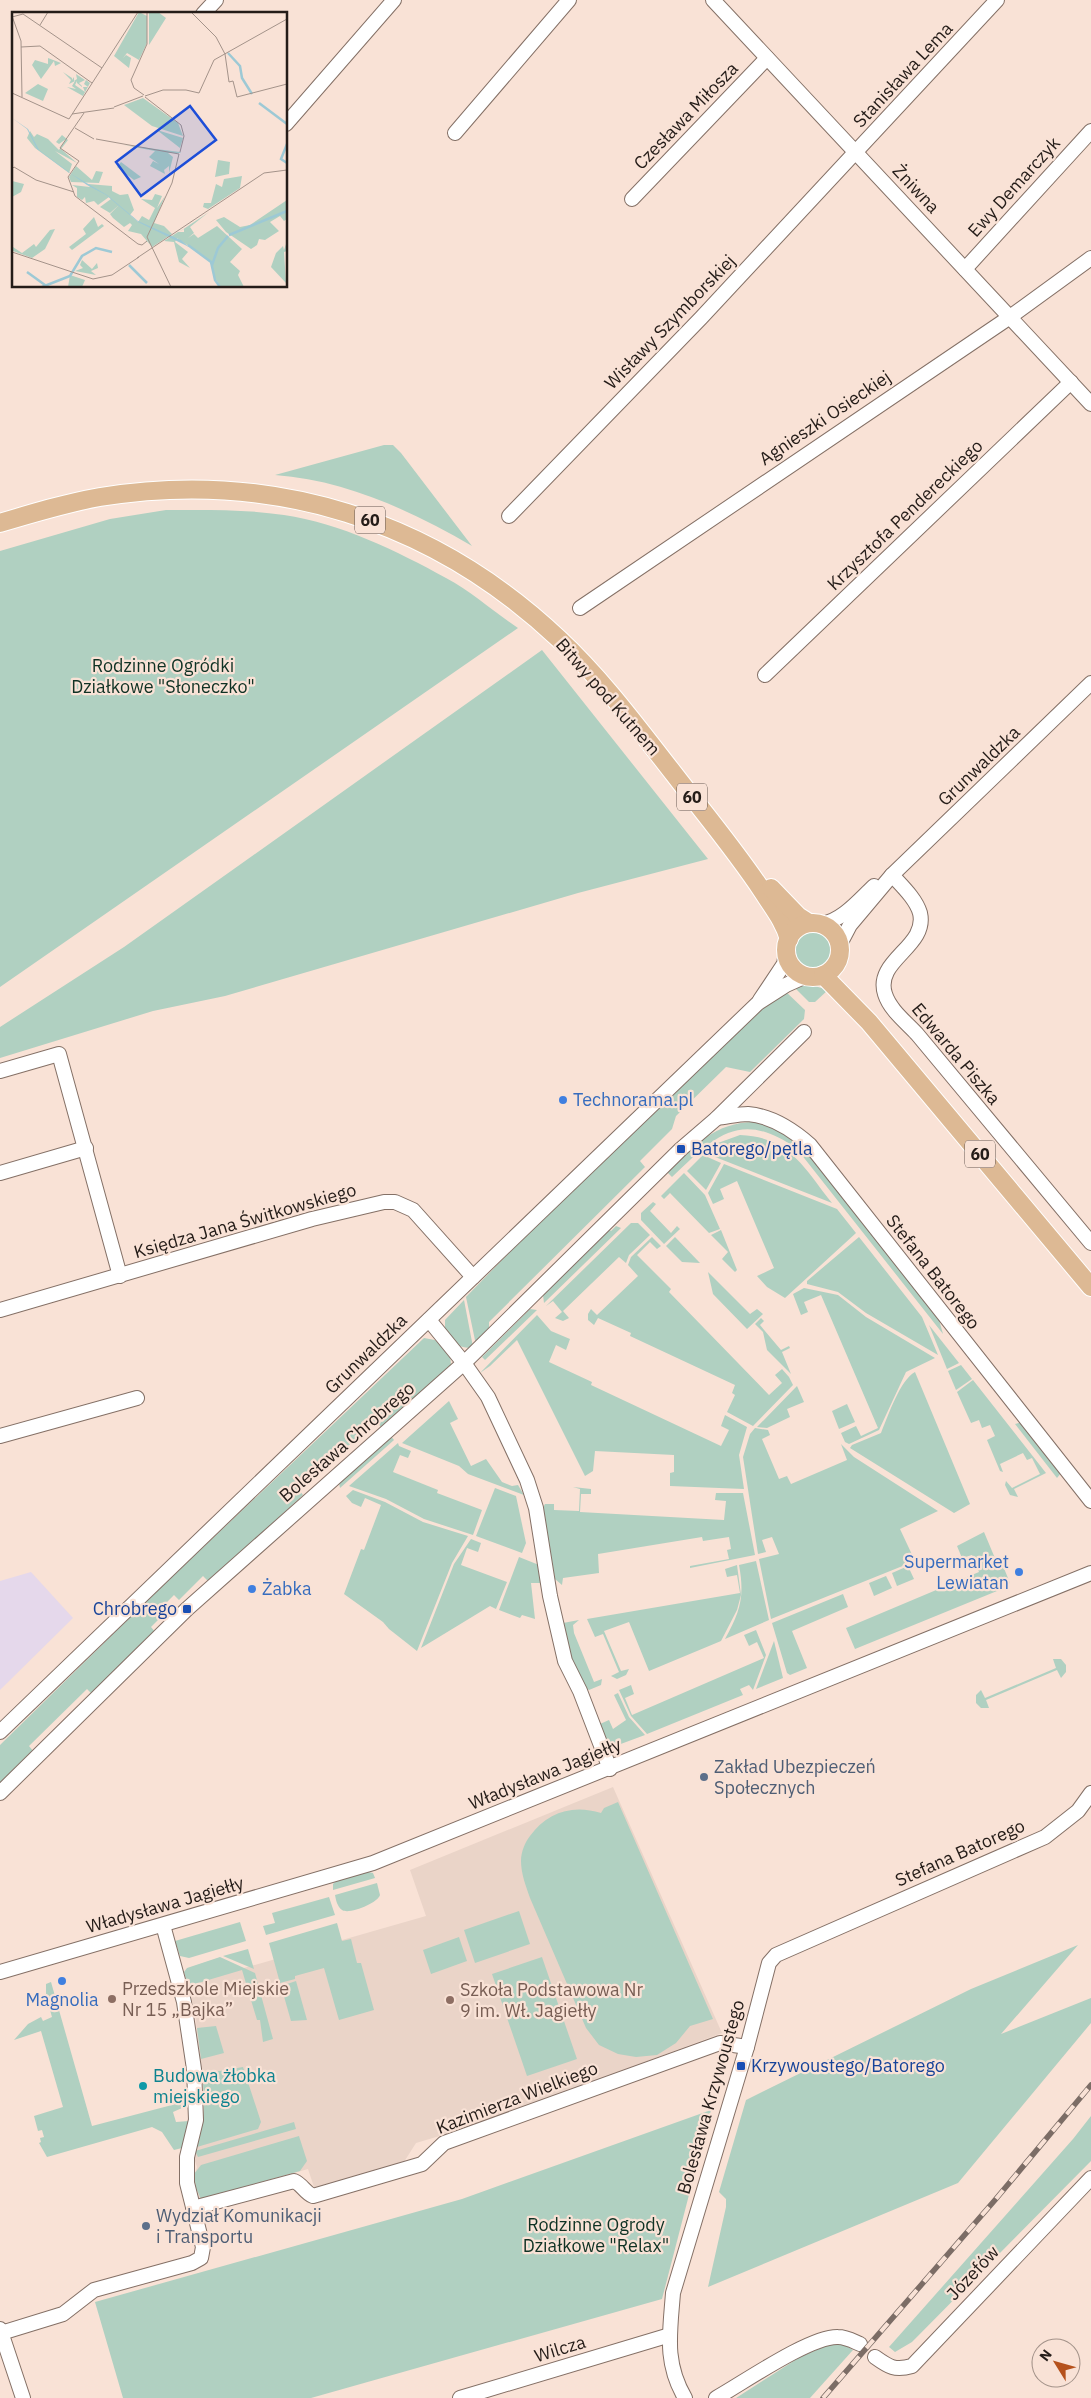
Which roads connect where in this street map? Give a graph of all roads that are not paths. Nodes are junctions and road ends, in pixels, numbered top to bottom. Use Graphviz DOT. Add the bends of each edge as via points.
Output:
graph roads {
  1 [pos="216,0"];
  2 [pos="394,0"];
  3 [pos="569,0"];
  4 [pos="713,0"];
  5 [pos="997,0"];
  6 [pos="205,12"];
  7 [pos="767,58"];
  8 [pos="288,122"];
  9 [pos="1091,131"];
  10 [pos="455,133"];
  11 [pos="857,153"];
  12 [pos="632,199"];
  13 [pos="1091,258"];
  14 [pos="965,268"];
  15 [pos="1010,317"];
  16 [pos="1071,382"];
  17 [pos="1091,404"];
  18 [pos="509,516"];
  19 [pos="0,523"];
  20 [pos="580,608"];
  21 [pos="765,675"];
  22 [pos="1091,684"];
  23 [pos="752,874"];
  24 [pos="892,876"];
  25 [pos="815,924"];
  26 [pos="788,946"];
  27 [pos="840,950"];
  28 [pos="815,976"];
  29 [pos="758,1003"];
  30 [pos="869,1022"];
  31 [pos="804,1032"];
  32 [pos="0,1071"];
  33 [pos="717,1118"];
  34 [pos="86,1148"];
  35 [pos="0,1173"];
  36 [pos="1091,1243"];
  37 [pos="120,1276"];
  38 [pos="473,1277"];
  39 [pos="1091,1287"];
  40 [pos="0,1310"];
  41 [pos="428,1320"];
  42 [pos="464,1363"];
  43 [pos="137,1398"];
  44 [pos="0,1436"];
  45 [pos="1091,1501"];
  46 [pos="1091,1573"];
  47 [pos="0,1732"];
  48 [pos="610,1769"];
  49 [pos="0,1793"];
  50 [pos="1091,1793"];
  51 [pos="163,1925"];
  52 [pos="832,1930"];
  53 [pos="0,1972"];
  54 [pos="747,2047"];
  55 [pos="1091,2178"];
  56 [pos="194,2208"];
  57 [pos="1,2331"];
  58 [pos="670,2335"];
  59 [pos="860,2344"];
  60 [pos="875,2357"];
  61 [pos="23,2398"];
  62 [pos="460,2398"];
  63 [pos="685,2398"];
  64 [pos="716,2398"];
  1 -- 6 [label="street"];
  2 -- 8 [label="street"];
  3 -- 10 [label="street"];
  4 -- 7 [label="street, Żniwna"];
  5 -- 11 [label="street, Stanisława Lema"];
  7 -- 11 [label="street, Żniwna"];
  7 -- 12 [label="street, Czesława Miłosza"];
  9 -- 14 [label="street, Ewy Demarczyk"];
  11 -- 14 [label="street, Żniwna"];
  11 -- 18 [label="street, Wisławy Szymborskiej"];
  13 -- 15 [label="street, Agnieszki Osieckiej"];
  14 -- 15 [label="street, Żniwna"];
  15 -- 16 [label="street, Żniwna"];
  15 -- 20 [label="street, Agnieszki Osieckiej"];
  16 -- 17 [label="street, Żniwna"];
  16 -- 21 [label="street, Krzysztofa Pendereckiego"];
  19 -- 23 [label="main road, Bitwy pod Kutnem / 60" via="99,497 206,489 318,503 409,536 481,578 523,607 560,640 605,688"];
  22 -- 24 [label="street, Grunwaldzka"];
  23 -- 25 [label="main road, Bitwy pod Kutnem / 60" via="769,885 798,916"];
  23 -- 26 [label="main road, Bitwy pod Kutnem / 60" via="784,925"];
  24 -- 25 [label="street, Grunwaldzka" via="876,884 830,923"];
  24 -- 27 [label="street, Grunwaldzka" via="850,925"];
  24 -- 36 [label="street, Edwarda Piszka" via="914,901 921,923 910,945 890,965 885,979 885,994 894,1010"];
  25 -- 26 [label="main road" via="795,930"];
  25 -- 27 [label="main road, 60" via="834,931"];
  26 -- 28 [label="main road, 60" via="794,969"];
  26 -- 29 [label="street, Grunwaldzka" via="784,964"];
  27 -- 28 [label="main road" via="832,970"];
  27 -- 30 [label="main road, 60" via="840,968 864,1007"];
  28 -- 29 [label="street, Grunwaldzka" via="786,985"];
  28 -- 30 [label="main road, 60"];
  29 -- 38 [label="street, Grunwaldzka"];
  30 -- 39 [label="main road, 60"];
  31 -- 33 [label="street, Bolesława Chrobrego"];
  32 -- 34 [label="street" via="59,1054"];
  33 -- 42 [label="street, Bolesława Chrobrego" via="681,1149"];
  33 -- 45 [label="street, Stefana Batorego" via="748,1114 774,1121 796,1132 810,1144"];
  34 -- 35 [label="street"];
  34 -- 37 [label="street"];
  37 -- 38 [label="street, Księdza Jana Świtkowskiego" via="312,1218 396,1202 413,1210"];
  37 -- 40 [label="street, Księdza Jana Świtkowskiego"];
  38 -- 41 [label="street, Grunwaldzka"];
  41 -- 42 [label="street"];
  41 -- 47 [label="street, Grunwaldzka"];
  42 -- 48 [label="street" via="488,1397 527,1480 536,1508 550,1596 566,1661"];
  42 -- 49 [label="street, Bolesława Chrobrego" via="199,1598"];
  43 -- 44 [label="street"];
  46 -- 48 [label="street, Władysława Jagiełły"];
  48 -- 51 [label="street, Władysława Jagiełły" via="373,1863"];
  50 -- 52 [label="street, Stefana Batorego" via="1078,1811 1045,1837"];
  51 -- 53 [label="street, Władysława Jagiełły"];
  51 -- 56 [label="street" via="184,2002 194,2069 196,2120 187,2157 187,2183"];
  52 -- 54 [label="street, Bolesława Krzywoustego" via="776,1955 769,1963"];
  54 -- 56 [label="street, Kazimierza Wielkiego" via="720,2043 444,2143 422,2164 313,2196 302,2184 294,2182"];
  54 -- 58 [label="street, Bolesława Krzywoustego" via="673,2293"];
  55 -- 60 [label="street, Józefów" via="912,2366 900,2370"];
  56 -- 57 [label="street" via="203,2247 201,2258 94,2290 63,2314"];
  57 -- 61 [label="street"];
  58 -- 62 [label="street, Wilcza"];
  58 -- 63 [label="street, Bolesława Krzywoustego" via="672,2371"];
  59 -- 64 [label="street" via="837,2336 819,2341"];
}
